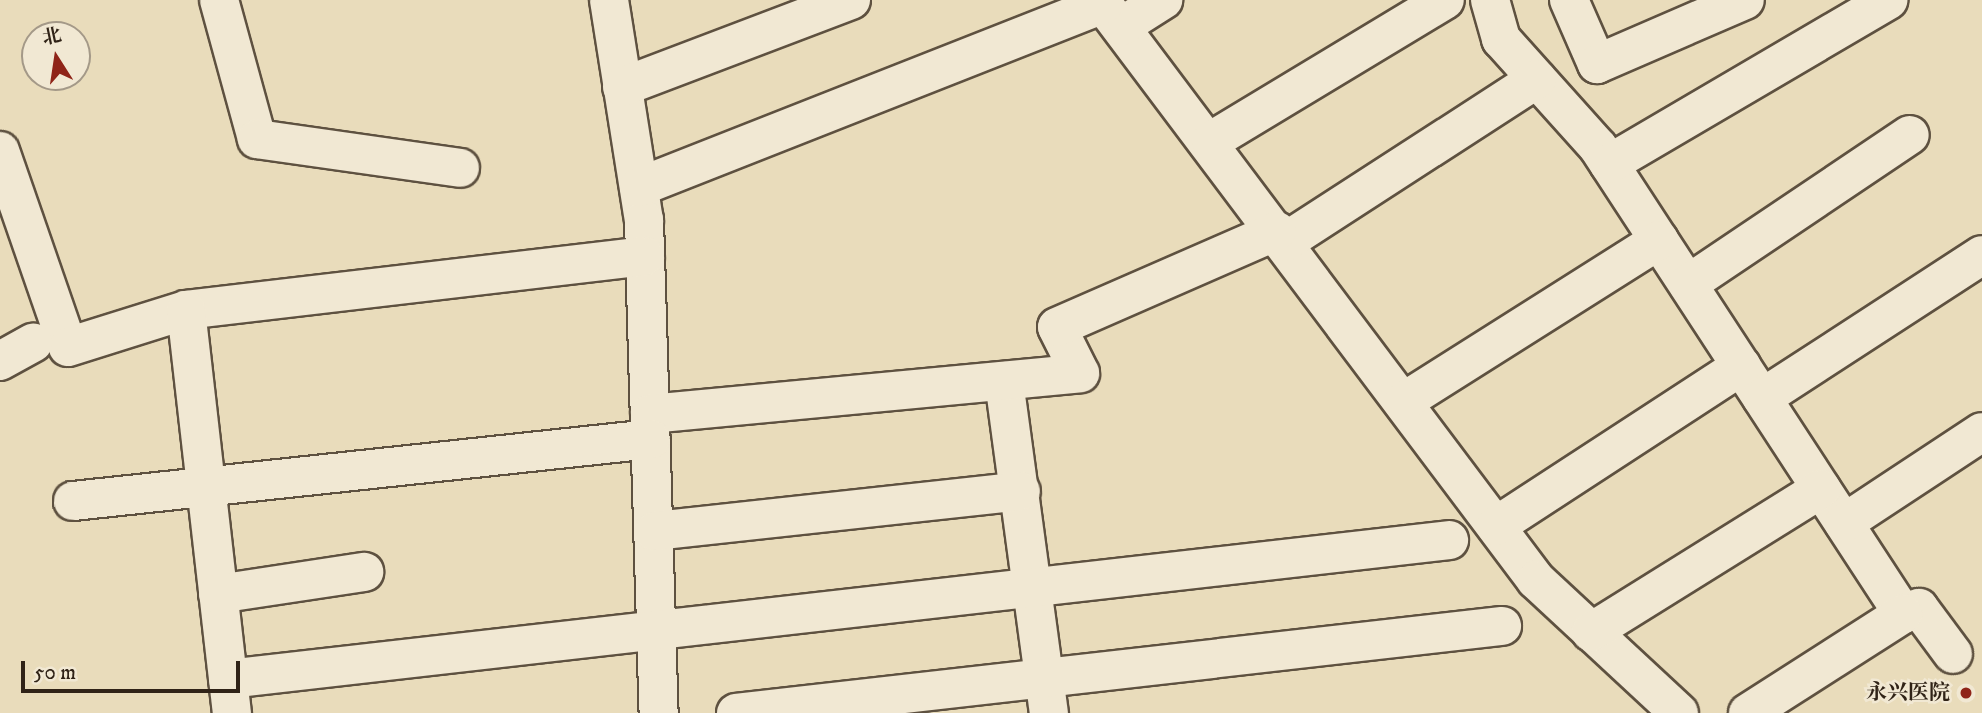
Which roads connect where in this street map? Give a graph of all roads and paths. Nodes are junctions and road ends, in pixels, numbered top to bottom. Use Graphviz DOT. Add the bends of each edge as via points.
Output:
graph roads {
  1 [pos="219,0"];
  2 [pos="609,0"];
  3 [pos="851,0"];
  4 [pos="1163,0"];
  5 [pos="1445,0"];
  6 [pos="1490,0"];
  7 [pos="1569,0"];
  8 [pos="1745,0"];
  9 [pos="1889,0"];
  10 [pos="1109,10"];
  11 [pos="1537,79"];
  12 [pos="622,87"];
  13 [pos="1910,135"];
  14 [pos="1211,141"];
  15 [pos="0,151"];
  16 [pos="1609,164"];
  17 [pos="460,169"];
  18 [pos="639,187"];
  19 [pos="1281,236"];
  20 [pos="1659,240"];
  21 [pos="1982,255"];
  22 [pos="645,256"];
  23 [pos="1688,284"];
  24 [pos="186,310"];
  25 [pos="33,343"];
  26 [pos="0,361"];
  27 [pos="1741,366"];
  28 [pos="1004,381"];
  29 [pos="1762,398"];
  30 [pos="1403,402"];
  31 [pos="650,426"];
  32 [pos="1982,432"];
  33 [pos="206,487"];
  34 [pos="1821,489"];
  35 [pos="1021,491"];
  36 [pos="73,501"];
  37 [pos="1844,523"];
  38 [pos="1496,526"];
  39 [pos="654,531"];
  40 [pos="1449,540"];
  41 [pos="364,572"];
  42 [pos="1035,585"];
  43 [pos="218,594"];
  44 [pos="1903,614"];
  45 [pos="656,626"];
  46 [pos="1502,626"];
  47 [pos="1591,632"];
  48 [pos="1953,654"];
  49 [pos="230,696"];
  50 [pos="1048,698"];
  51 [pos="659,713"];
  52 [pos="736,713"];
  53 [pos="1679,713"];
  54 [pos="1748,713"];
  1 -- 17 [label="street" via="257,139"];
  2 -- 12 [label="street"];
  3 -- 12 [label="street"];
  4 -- 10 [label="street"];
  5 -- 14 [label="street"];
  6 -- 11 [label="street" via="1501,39"];
  7 -- 8 [label="street" via="1597,64"];
  9 -- 16 [label="street"];
  10 -- 14 [label="street"];
  10 -- 18 [label="street"];
  11 -- 16 [label="street"];
  11 -- 19 [label="street"];
  12 -- 18 [label="street"];
  13 -- 23 [label="street"];
  14 -- 19 [label="street"];
  15 -- 24 [label="street" via="68,347"];
  16 -- 20 [label="street"];
  18 -- 22 [label="street"];
  19 -- 28 [label="street" via="1056,327 1080,373"];
  19 -- 30 [label="street"];
  20 -- 23 [label="street"];
  20 -- 30 [label="street"];
  21 -- 29 [label="street"];
  22 -- 24 [label="street"];
  22 -- 31 [label="street"];
  23 -- 27 [label="street"];
  24 -- 33 [label="street"];
  25 -- 26 [label="street"];
  27 -- 29 [label="street"];
  27 -- 38 [label="street"];
  28 -- 31 [label="street"];
  28 -- 35 [label="street"];
  29 -- 34 [label="street"];
  30 -- 38 [label="street"];
  31 -- 33 [label="street"];
  31 -- 39 [label="street"];
  32 -- 37 [label="street"];
  33 -- 36 [label="street"];
  33 -- 43 [label="street"];
  34 -- 37 [label="street"];
  34 -- 47 [label="street"];
  35 -- 39 [label="street"];
  35 -- 42 [label="street"];
  37 -- 44 [label="street"];
  38 -- 47 [label="street" via="1536,580"];
  39 -- 45 [label="street"];
  40 -- 42 [label="street"];
  41 -- 43 [label="street"];
  42 -- 45 [label="street"];
  42 -- 50 [label="street"];
  43 -- 49 [label="street"];
  44 -- 48 [label="street" via="1919,608"];
  44 -- 54 [label="street"];
  45 -- 49 [label="street"];
  45 -- 51 [label="street"];
  46 -- 50 [label="street"];
  47 -- 53 [label="street"];
  50 -- 52 [label="street"];
}
